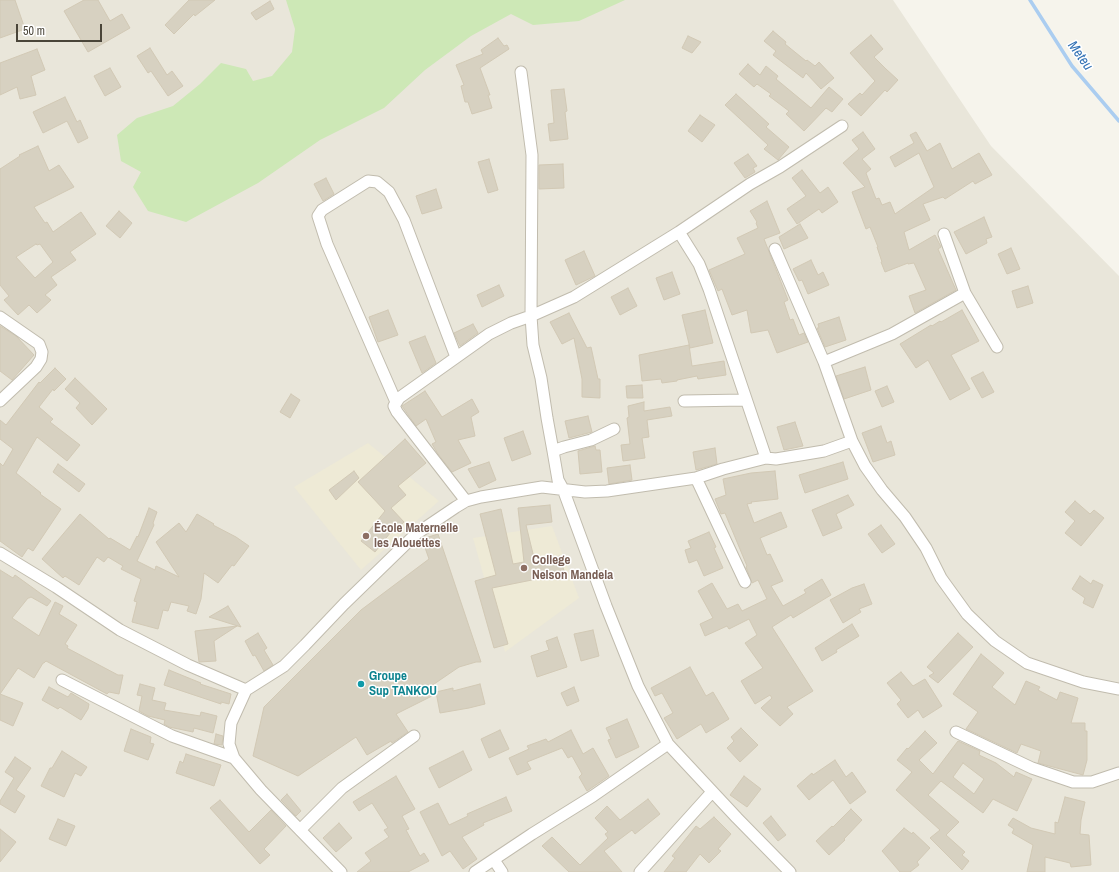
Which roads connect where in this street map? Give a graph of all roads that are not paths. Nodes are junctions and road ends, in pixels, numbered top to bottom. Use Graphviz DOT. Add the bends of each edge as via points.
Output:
graph roads {
  1 [pos="521,72"];
  2 [pos="842,126"];
  3 [pos="679,232"];
  4 [pos="944,234"];
  5 [pos="775,249"];
  6 [pos="965,293"];
  7 [pos="531,316"];
  8 [pos="0,317"];
  9 [pos="997,347"];
  10 [pos="456,357"];
  11 [pos="824,362"];
  12 [pos="684,400"];
  13 [pos="745,400"];
  14 [pos="0,401"];
  15 [pos="396,402"];
  16 [pos="614,429"];
  17 [pos="852,441"];
  18 [pos="553,451"];
  19 [pos="766,458"];
  20 [pos="696,478"];
  21 [pos="563,489"];
  22 [pos="466,501"];
  23 [pos="0,553"];
  24 [pos="745,582"];
  25 [pos="62,680"];
  26 [pos="1119,689"];
  27 [pos="246,690"];
  28 [pos="956,732"];
  29 [pos="414,736"];
  30 [pos="668,744"];
  31 [pos="234,758"];
  32 [pos="1119,773"];
  33 [pos="712,792"];
  34 [pos="300,830"];
  35 [pos="494,860"];
  36 [pos="341,872"];
  37 [pos="475,872"];
  38 [pos="502,872"];
  39 [pos="640,872"];
  40 [pos="790,872"];
  1 -- 7 [label="street" via="532,155"];
  2 -- 3 [label="street"];
  3 -- 7 [label="street" via="574,297"];
  3 -- 13 [label="street" via="699,264 709,289"];
  4 -- 6 [label="street"];
  5 -- 11 [label="street"];
  6 -- 9 [label="street"];
  6 -- 11 [label="street" via="892,334"];
  7 -- 10 [label="street" via="489,334"];
  7 -- 18 [label="street" via="533,345"];
  8 -- 14 [label="street" via="40,344 42,352 36,366"];
  10 -- 15 [label="street"];
  10 -- 15 [label="street" via="404,220 389,192 377,182 368,181 322,210 318,216 327,244"];
  11 -- 17 [label="street"];
  12 -- 13 [label="street"];
  13 -- 19 [label="street"];
  15 -- 22 [label="street" via="394,406 397,412"];
  16 -- 18 [label="street" via="592,440"];
  17 -- 19 [label="street" via="824,451 776,459"];
  17 -- 26 [label="street" via="865,466 926,548 941,578 967,614 995,641 1027,663 1083,682"];
  18 -- 21 [label="street" via="558,480"];
  19 -- 20 [label="street"];
  20 -- 21 [label="street" via="607,491"];
  20 -- 24 [label="street"];
  21 -- 22 [label="street" via="542,487"];
  21 -- 30 [label="street" via="638,686"];
  22 -- 27 [label="street" via="416,534 284,666"];
  23 -- 27 [label="street" via="120,630 188,665"];
  25 -- 31 [label="street" via="172,736"];
  27 -- 31 [label="street" via="231,723 229,744"];
  28 -- 32 [label="street" via="1032,768 1073,782 1092,782"];
  29 -- 34 [label="street" via="342,788"];
  30 -- 33 [label="street"];
  30 -- 35 [label="street"];
  31 -- 34 [label="street"];
  33 -- 39 [label="street"];
  33 -- 40 [label="street"];
  34 -- 36 [label="street"];
  35 -- 37 [label="street"];
  35 -- 38 [label="street"];
}
